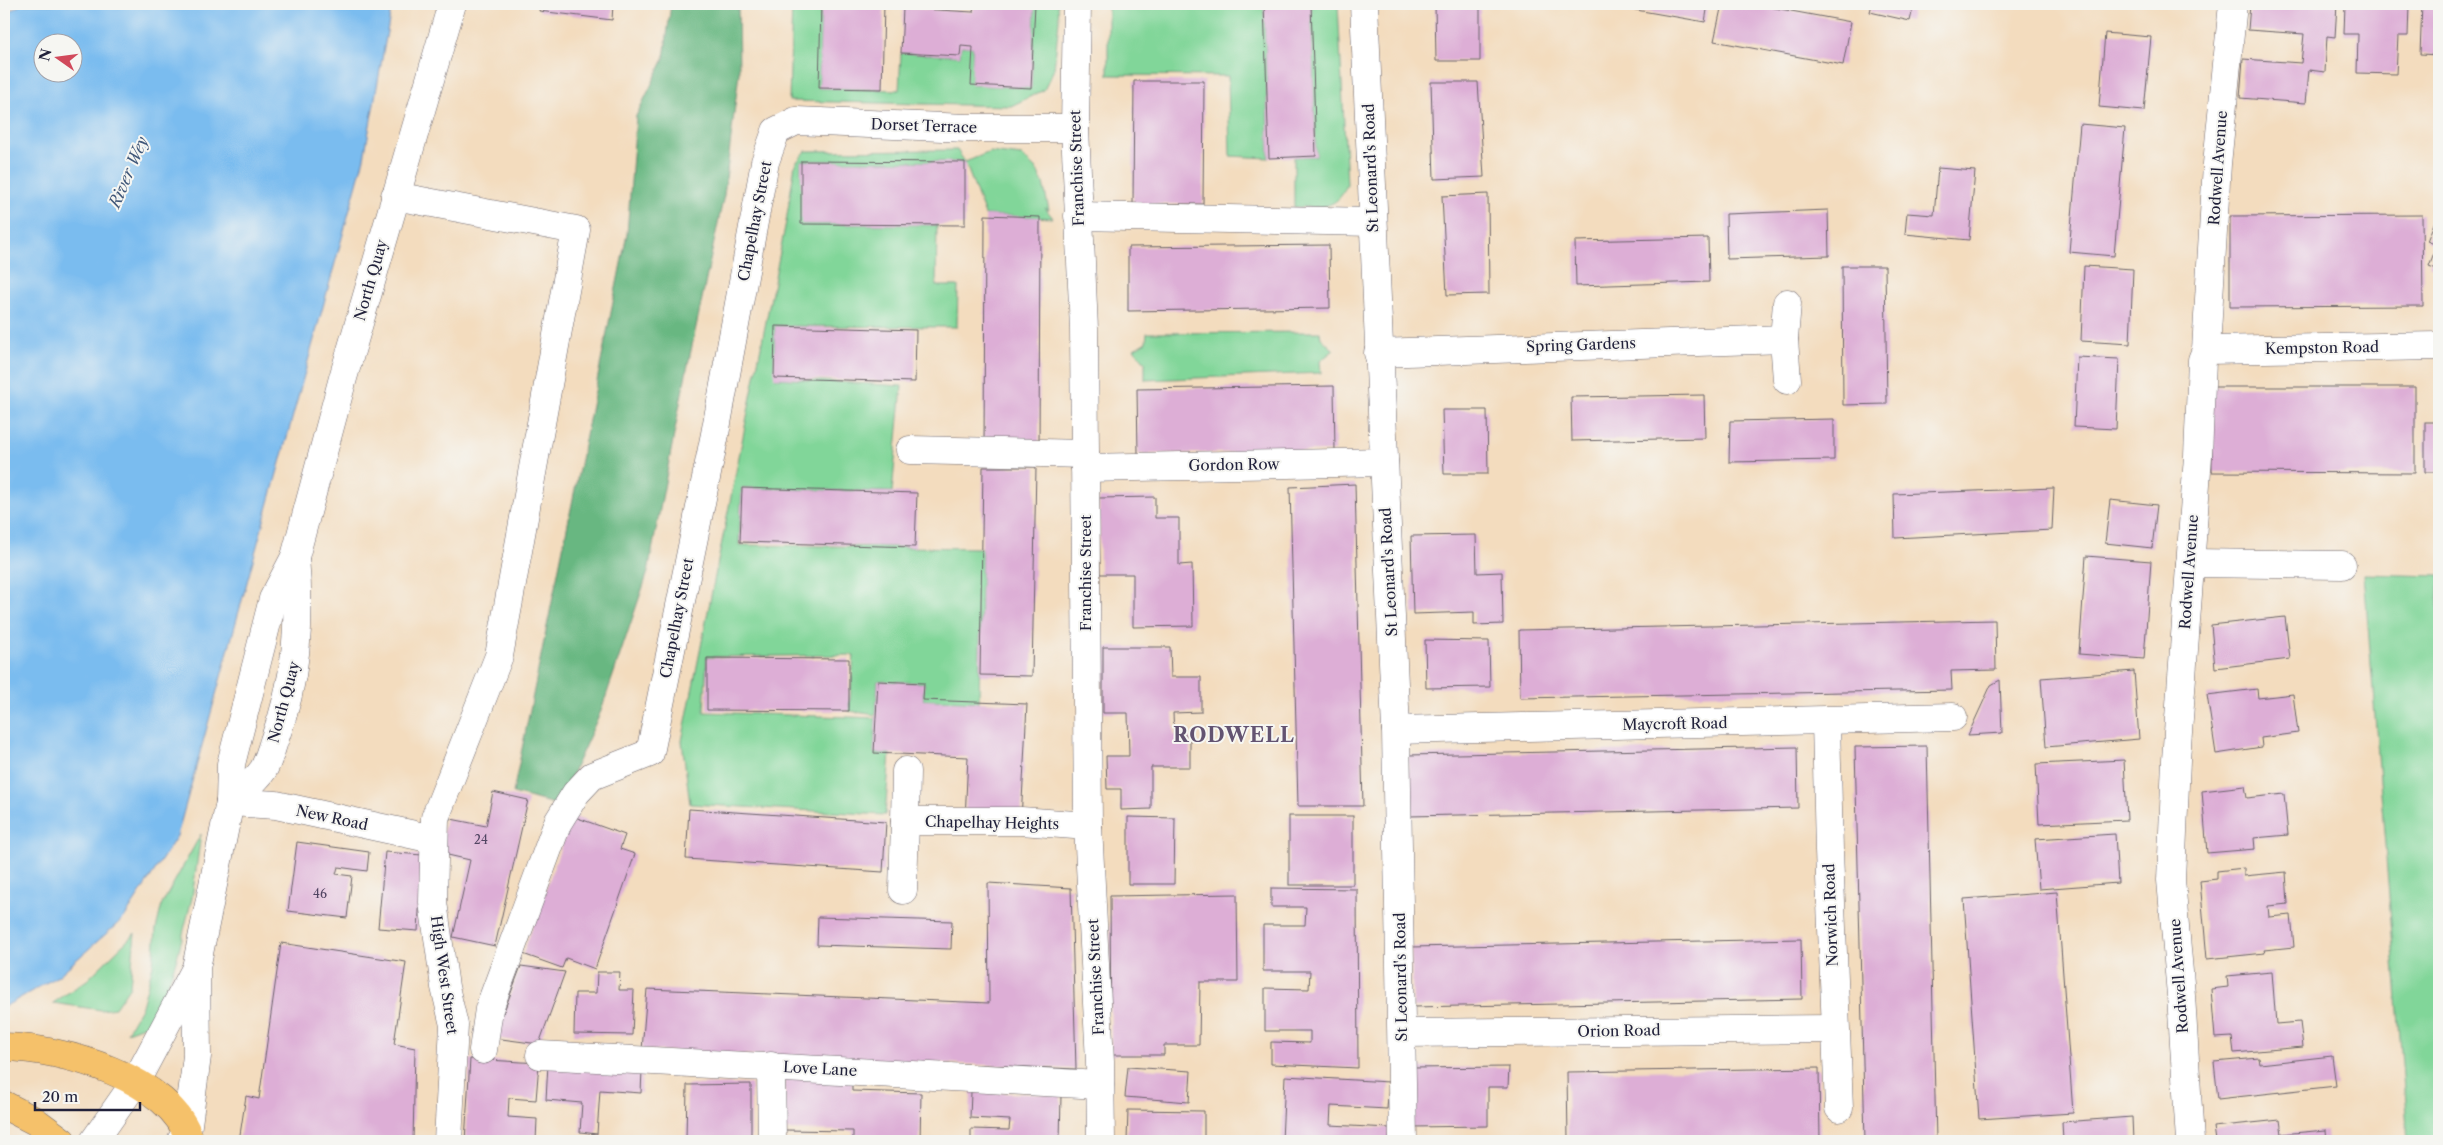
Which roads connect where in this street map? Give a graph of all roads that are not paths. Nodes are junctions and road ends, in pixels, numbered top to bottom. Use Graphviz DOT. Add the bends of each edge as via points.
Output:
graph roads {
  1 [pos="452,4"];
  2 [pos="1076,4"];
  3 [pos="1364,4"];
  4 [pos="2233,4"];
  5 [pos="1075,128"];
  6 [pos="776,131"];
  7 [pos="396,196"];
  8 [pos="1078,216"];
  9 [pos="1373,222"];
  10 [pos="1787,303"];
  11 [pos="1784,339"];
  12 [pos="2439,346"];
  13 [pos="2206,350"];
  14 [pos="1378,353"];
  15 [pos="1787,380"];
  16 [pos="910,450"];
  17 [pos="1085,461"];
  18 [pos="1384,462"];
  19 [pos="294,557"];
  20 [pos="2190,563"];
  21 [pos="2342,565"];
  22 [pos="1953,718"];
  23 [pos="1826,721"];
  24 [pos="1396,730"];
  25 [pos="906,771"];
  26 [pos="230,802"];
  27 [pos="905,820"];
  28 [pos="1088,826"];
  29 [pos="433,839"];
  30 [pos="903,890"];
  31 [pos="196,968"];
  32 [pos="1835,1029"];
  33 [pos="1402,1033"];
  34 [pos="4,1047"];
  35 [pos="483,1050"];
  36 [pos="540,1055"];
  37 [pos="771,1066"];
  38 [pos="136,1081"];
  39 [pos="1100,1085"];
  40 [pos="4,1105"];
  41 [pos="1839,1108"];
  42 [pos="186,1138"];
  43 [pos="62,1141"];
  44 [pos="94,1141"];
  45 [pos="448,1141"];
  46 [pos="772,1141"];
  47 [pos="1101,1141"];
  48 [pos="1403,1141"];
  49 [pos="2190,1141"];
  1 -- 7 [label="street, North Quay"];
  2 -- 5 [label="street, Franchise Street"];
  3 -- 9 [label="street, St Leonard's Road"];
  4 -- 13 [label="street, Rodwell Avenue" via="2217,164"];
  5 -- 6 [label="street, Dorset Terrace" via="967,128 796,121"];
  5 -- 8 [label="street, Franchise Street"];
  6 -- 35 [label="street, Chapelhay Street" via="765,162 715,434 650,753 592,776 558,822 489,1009"];
  7 -- 19 [label="street, North Quay"];
  7 -- 29 [label="street, High West Street" via="576,230 499,656 435,818"];
  8 -- 9 [label="street"];
  8 -- 17 [label="street, Franchise Street" via="1084,329"];
  9 -- 14 [label="street, St Leonard's Road"];
  10 -- 11 [label="street"];
  11 -- 14 [label="street, Spring Gardens"];
  11 -- 15 [label="street"];
  12 -- 13 [label="street, Kempston Road"];
  13 -- 20 [label="street, Rodwell Avenue" via="2202,360"];
  14 -- 18 [label="street, St Leonard's Road"];
  16 -- 17 [label="street, Gordon Row"];
  17 -- 18 [label="street, Gordon Row"];
  17 -- 28 [label="street, Franchise Street"];
  18 -- 24 [label="street, St Leonard's Road"];
  19 -- 26 [label="street, North Quay" via="273,598 231,764"];
  19 -- 26 [label="street, North Quay" via="298,597 294,676 263,770"];
  20 -- 21 [label="street"];
  20 -- 49 [label="street, Rodwell Avenue" via="2176,760 2172,880"];
  22 -- 23 [label="street, Maycroft Road"];
  23 -- 24 [label="street, Maycroft Road"];
  23 -- 32 [label="street, Norwich Road"];
  24 -- 33 [label="street, St Leonard's Road"];
  25 -- 27 [label="street"];
  26 -- 29 [label="street, New Road" via="276,805"];
  26 -- 31 [label="street, North Quay"];
  27 -- 28 [label="street, Chapelhay Heights" via="1022,821"];
  27 -- 30 [label="street, Chapelhay Heights"];
  28 -- 39 [label="street, Franchise Street"];
  29 -- 45 [label="street, High West Street" via="433,902 454,1025"];
  31 -- 38 [label="street, North Quay"];
  31 -- 42 [label="street, North Quay" via="197,1056"];
  32 -- 33 [label="street, Orion Road"];
  32 -- 41 [label="street, Norwich Road"];
  33 -- 48 [label="street, St Leonard's Road"];
  34 -- 38 [label="highway" via="66,1056"];
  36 -- 37 [label="street, Love Lane"];
  37 -- 39 [label="street, Love Lane"];
  37 -- 46 [label="street"];
  38 -- 42 [label="highway" via="162,1099"];
  38 -- 44 [label="street, North Quay"];
  39 -- 47 [label="street, Franchise Street"];
  40 -- 43 [label="highway" via="35,1121"];
}
